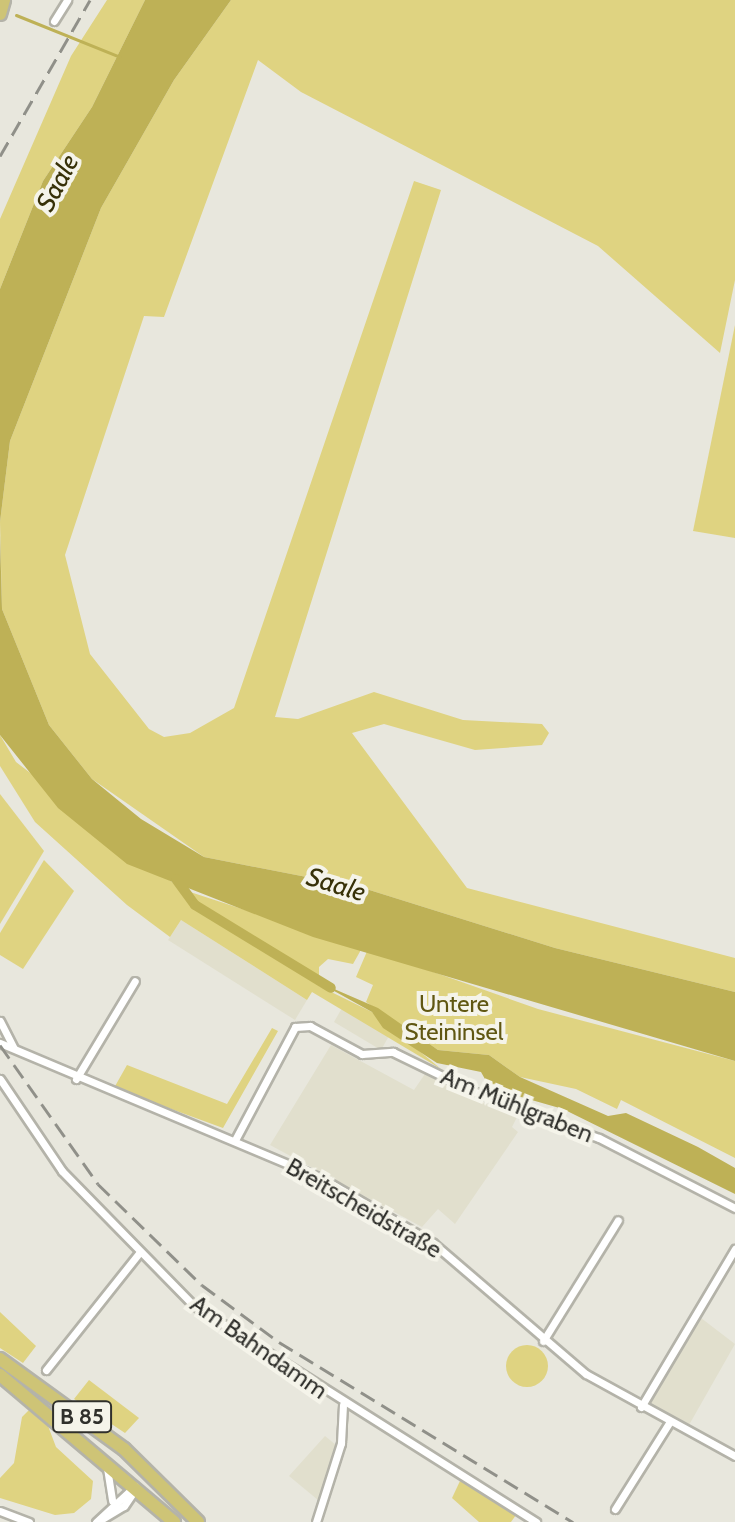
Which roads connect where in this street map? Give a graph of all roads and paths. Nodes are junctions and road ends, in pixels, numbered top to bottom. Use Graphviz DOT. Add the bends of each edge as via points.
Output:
graph roads {
  1 [pos="4,0"];
  2 [pos="67,0"];
  3 [pos="0,14"];
  4 [pos="54,21"];
  5 [pos="135,981"];
  6 [pos="0,1021"];
  7 [pos="0,1043"];
  8 [pos="16,1050"];
  9 [pos="0,1079"];
  10 [pos="76,1079"];
  11 [pos="235,1140"];
  12 [pos="735,1208"];
  13 [pos="618,1220"];
  14 [pos="735,1249"];
  15 [pos="139,1253"];
  16 [pos="543,1341"];
  17 [pos="0,1359"];
  18 [pos="46,1370"];
  19 [pos="0,1375"];
  20 [pos="343,1405"];
  21 [pos="641,1407"];
  22 [pos="669,1423"];
  23 [pos="102,1455"];
  24 [pos="735,1456"];
  25 [pos="138,1463"];
  26 [pos="159,1482"];
  27 [pos="137,1486"];
  28 [pos="112,1501"];
  29 [pos="615,1509"];
  30 [pos="0,1511"];
  31 [pos="29,1522"];
  32 [pos="96,1522"];
  33 [pos="174,1522"];
  34 [pos="198,1522"];
  35 [pos="316,1522"];
  36 [pos="536,1522"];
  1 -- 3 [label="main road"];
  2 -- 4 [label="street"];
  5 -- 10 [label="street"];
  6 -- 8 [label="street"];
  7 -- 8 [label="street, Breitscheidstraße"];
  8 -- 10 [label="street, Breitscheidstraße"];
  9 -- 15 [label="street, Am Bahndamm" via="62,1171"];
  10 -- 11 [label="street, Breitscheidstraße"];
  11 -- 12 [label="street, Am Mühlgraben" via="295,1027 310,1026 362,1054 393,1052 475,1092 599,1138"];
  11 -- 16 [label="street, Breitscheidstraße" via="323,1179 433,1243"];
  13 -- 16 [label="street"];
  14 -- 21 [label="street"];
  15 -- 18 [label="street"];
  15 -- 20 [label="street, Am Bahndamm" via="216,1322"];
  16 -- 21 [label="street, Breitscheidstraße"];
  17 -- 25 [label="main road, B 85"];
  19 -- 23 [label="main road, B 85"];
  20 -- 35 [label="street" via="341,1443"];
  20 -- 36 [label="street, Am Bahndamm"];
  21 -- 22 [label="street, Breitscheidstraße"];
  22 -- 24 [label="street, Breitscheidstraße"];
  22 -- 29 [label="street"];
  23 -- 27 [label="main road, B 85"];
  23 -- 28 [label="street"];
  25 -- 26 [label="main road, B 85"];
  25 -- 27 [label="main road"];
  26 -- 27 [label="main road"];
  26 -- 34 [label="main road, B 85"];
  27 -- 28 [label="street"];
  27 -- 32 [label="street" via="124,1506"];
  27 -- 33 [label="main road, B 85"];
  28 -- 32 [label="street"];
  30 -- 31 [label="street"];
}
